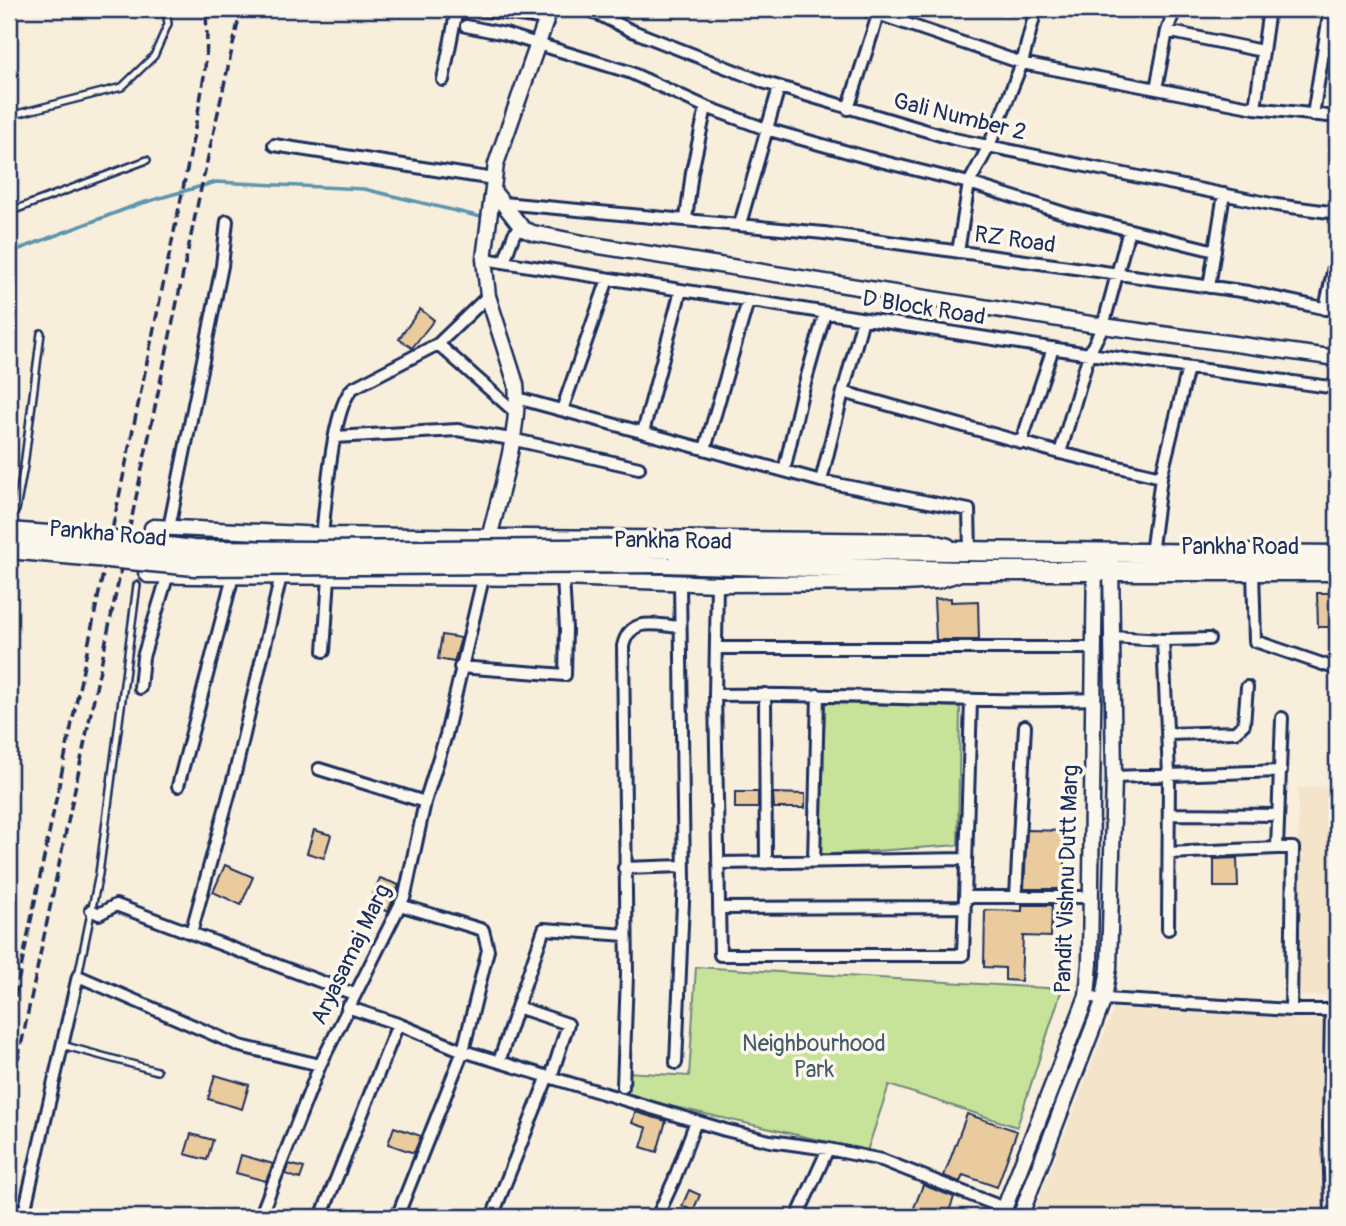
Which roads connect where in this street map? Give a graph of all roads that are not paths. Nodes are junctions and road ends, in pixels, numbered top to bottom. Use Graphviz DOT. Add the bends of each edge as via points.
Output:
graph roads {
  1 [pos="166,9"];
  2 [pos="457,9"];
  3 [pos="476,9"];
  4 [pos="588,9"];
  5 [pos="863,9"];
  6 [pos="1036,9"];
  7 [pos="1175,9"];
  8 [pos="1269,9"];
  9 [pos="1330,9"];
  10 [pos="879,12"];
  11 [pos="548,14"];
  12 [pos="610,14"];
  13 [pos="466,26"];
  14 [pos="1167,31"];
  15 [pos="538,44"];
  16 [pos="1262,51"];
  17 [pos="1021,63"];
  18 [pos="443,80"];
  19 [pos="779,87"];
  20 [pos="1156,89"];
  21 [pos="706,107"];
  22 [pos="848,108"];
  23 [pos="1255,108"];
  24 [pos="1313,114"];
  25 [pos="9,116"];
  26 [pos="1337,117"];
  27 [pos="766,129"];
  28 [pos="274,145"];
  29 [pos="989,146"];
  30 [pos="147,160"];
  31 [pos="969,183"];
  32 [pos="493,185"];
  33 [pos="1224,194"];
  34 [pos="503,202"];
  35 [pos="9,212"];
  36 [pos="1337,213"];
  37 [pos="686,219"];
  38 [pos="227,221"];
  39 [pos="740,224"];
  40 [pos="522,227"];
  41 [pos="1129,230"];
  42 [pos="958,251"];
  43 [pos="1215,251"];
  44 [pos="1337,254"];
  45 [pos="484,259"];
  46 [pos="504,262"];
  47 [pos="1118,276"];
  48 [pos="608,279"];
  49 [pos="1209,287"];
  50 [pos="681,290"];
  51 [pos="488,296"];
  52 [pos="748,301"];
  53 [pos="1331,310"];
  54 [pos="825,313"];
  55 [pos="863,319"];
  56 [pos="1103,326"];
  57 [pos="41,333"];
  58 [pos="438,344"];
  59 [pos="1053,348"];
  60 [pos="1089,354"];
  61 [pos="1337,358"];
  62 [pos="1188,368"];
  63 [pos="1337,388"];
  64 [pos="843,392"];
  65 [pos="516,405"];
  66 [pos="562,410"];
  67 [pos="643,432"];
  68 [pos="335,437"];
  69 [pos="511,439"];
  70 [pos="1021,443"];
  71 [pos="705,449"];
  72 [pos="1060,453"];
  73 [pos="639,468"];
  74 [pos="784,471"];
  75 [pos="1161,477"];
  76 [pos="821,481"];
  77 [pos="9,516"];
  78 [pos="170,528"];
  79 [pos="9,532"];
  80 [pos="322,535"];
  81 [pos="489,537"];
  82 [pos="9,549"];
  83 [pos="970,551"];
  84 [pos="1151,554"];
  85 [pos="1337,555"];
  86 [pos="666,556"];
  87 [pos="1103,562"];
  88 [pos="965,571"];
  89 [pos="1253,571"];
  90 [pos="1337,571"];
  91 [pos="168,574"];
  92 [pos="233,576"];
  93 [pos="281,576"];
  94 [pos="328,577"];
  95 [pos="481,578"];
  96 [pos="563,578"];
  97 [pos="680,583"];
  98 [pos="717,584"];
  99 [pos="137,585"];
  100 [pos="680,627"];
  101 [pos="1112,637"];
  102 [pos="1209,639"];
  103 [pos="1163,640"];
  104 [pos="716,648"];
  105 [pos="1094,648"];
  106 [pos="324,651"];
  107 [pos="460,667"];
  108 [pos="1337,669"];
  109 [pos="1247,687"];
  110 [pos="140,688"];
  111 [pos="765,694"];
  112 [pos="715,695"];
  113 [pos="818,695"];
  114 [pos="1095,699"];
  115 [pos="971,701"];
  116 [pos="1282,718"];
  117 [pos="1025,726"];
  118 [pos="1168,734"];
  119 [pos="319,769"];
  120 [pos="1281,771"];
  121 [pos="1170,775"];
  122 [pos="1114,777"];
  123 [pos="178,786"];
  124 [pos="425,802"];
  125 [pos="1169,814"];
  126 [pos="1278,816"];
  127 [pos="1277,848"];
  128 [pos="1169,852"];
  129 [pos="966,859"];
  130 [pos="814,861"];
  131 [pos="718,863"];
  132 [pos="766,863"];
  133 [pos="683,866"];
  134 [pos="624,868"];
  135 [pos="1016,897"];
  136 [pos="1091,897"];
  137 [pos="965,902"];
  138 [pos="400,905"];
  139 [pos="719,908"];
  140 [pos="91,910"];
  141 [pos="1168,929"];
  142 [pos="191,933"];
  143 [pos="626,935"];
  144 [pos="78,976"];
  145 [pos="354,994"];
  146 [pos="1087,996"];
  147 [pos="1104,999"];
  148 [pos="347,1007"];
  149 [pos="517,1007"];
  150 [pos="1291,1010"];
  151 [pos="1334,1010"];
  152 [pos="398,1024"];
  153 [pos="62,1045"];
  154 [pos="463,1051"];
  155 [pos="499,1062"];
  156 [pos="676,1063"];
  157 [pos="320,1065"];
  158 [pos="157,1071"];
  159 [pos="549,1076"];
  160 [pos="623,1087"];
  161 [pos="696,1121"];
  162 [pos="1333,1127"];
  163 [pos="828,1149"];
  164 [pos="1002,1213"];
  165 [pos="23,1217"];
  166 [pos="260,1217"];
  167 [pos="321,1217"];
  168 [pos="397,1217"];
  169 [pos="492,1217"];
  170 [pos="657,1217"];
  171 [pos="797,1217"];
  172 [pos="1020,1217"];
  173 [pos="1331,1217"];
  1 -- 25 [label="lane" via="167,24 154,56 122,87"];
  2 -- 18 [label="street"];
  3 -- 11 [label="street"];
  4 -- 12 [label="street, Gali Number 2"];
  5 -- 10 [label="street"];
  6 -- 17 [label="street"];
  7 -- 14 [label="street"];
  8 -- 16 [label="street"];
  9 -- 24 [label="street"];
  10 -- 17 [label="street"];
  10 -- 22 [label="street"];
  11 -- 15 [label="street"];
  12 -- 19 [label="street, Gali Number 2" via="630,30"];
  13 -- 15 [label="street"];
  14 -- 16 [label="street"];
  14 -- 20 [label="street"];
  15 -- 21 [label="street" via="629,72"];
  15 -- 32 [label="street" via="496,164"];
  16 -- 23 [label="street"];
  17 -- 20 [label="street"];
  17 -- 29 [label="street"];
  19 -- 22 [label="street, Gali Number 2"];
  19 -- 27 [label="street"];
  20 -- 23 [label="street"];
  21 -- 27 [label="street"];
  21 -- 37 [label="street"];
  22 -- 29 [label="street, Gali Number 2"];
  23 -- 24 [label="street"];
  24 -- 26 [label="street"];
  27 -- 31 [label="street"];
  27 -- 39 [label="street"];
  28 -- 32 [label="street"];
  29 -- 31 [label="street"];
  29 -- 33 [label="street, Gali Number 2"];
  30 -- 35 [label="lane"];
  31 -- 41 [label="street"];
  31 -- 42 [label="street"];
  32 -- 34 [label="street"];
  32 -- 45 [label="street"];
  33 -- 36 [label="street, Gali Number 2"];
  33 -- 43 [label="street"];
  34 -- 37 [label="street, RZ Road"];
  34 -- 40 [label="street"];
  37 -- 39 [label="street, RZ Road"];
  38 -- 78 [label="street"];
  39 -- 42 [label="street, RZ Road"];
  40 -- 46 [label="street" via="514,234"];
  40 -- 56 [label="street" via="593,245"];
  41 -- 43 [label="street"];
  41 -- 47 [label="street"];
  42 -- 47 [label="street, RZ Road"];
  43 -- 49 [label="street"];
  44 -- 53 [label="street"];
  45 -- 46 [label="street, D Block Road"];
  45 -- 51 [label="street"];
  46 -- 48 [label="street, D Block Road"];
  47 -- 49 [label="street, RZ Road"];
  47 -- 56 [label="street"];
  48 -- 50 [label="street, D Block Road"];
  48 -- 66 [label="street"];
  49 -- 53 [label="street, RZ Road"];
  50 -- 52 [label="street, D Block Road"];
  50 -- 67 [label="street"];
  51 -- 58 [label="street"];
  51 -- 65 [label="street" via="516,384"];
  52 -- 54 [label="street, D Block Road"];
  52 -- 71 [label="street"];
  54 -- 55 [label="street, D Block Road"];
  54 -- 74 [label="street"];
  55 -- 59 [label="street, D Block Road"];
  55 -- 64 [label="street"];
  56 -- 60 [label="street"];
  56 -- 61 [label="street"];
  57 -- 77 [label="lane" via="24,466 16,510"];
  58 -- 65 [label="street"];
  58 -- 68 [label="street" via="347,394"];
  59 -- 60 [label="street, D Block Road"];
  59 -- 70 [label="street"];
  60 -- 62 [label="street, D Block Road"];
  60 -- 72 [label="street"];
  62 -- 63 [label="street, D Block Road"];
  62 -- 75 [label="street"];
  64 -- 70 [label="street"];
  64 -- 76 [label="street"];
  65 -- 66 [label="street"];
  65 -- 69 [label="street"];
  66 -- 67 [label="street"];
  67 -- 71 [label="street"];
  68 -- 69 [label="street" via="446,430"];
  68 -- 80 [label="street"];
  69 -- 73 [label="street"];
  69 -- 81 [label="street"];
  70 -- 72 [label="street"];
  71 -- 74 [label="street"];
  72 -- 75 [label="street"];
  74 -- 76 [label="street"];
  75 -- 84 [label="street"];
  76 -- 83 [label="street" via="969,510"];
  78 -- 80 [label="street"];
  78 -- 91 [label="street" via="152,528 146,572"];
  79 -- 86 [label="main road, Pankha Road, bridge" via="194,550"];
  80 -- 81 [label="street"];
  81 -- 83 [label="street" via="930,541"];
  81 -- 95 [label="street"];
  82 -- 86 [label="main road, Pankha Road, bridge" via="195,566"];
  83 -- 86 [label="main road, Pankha Road"];
  83 -- 87 [label="main road, Pankha Road"];
  84 -- 85 [label="main road, Pankha Road"];
  84 -- 87 [label="main road, Pankha Road"];
  86 -- 88 [label="main road, Pankha Road"];
  87 -- 88 [label="main road, Pankha Road"];
  87 -- 89 [label="main road, Pankha Road"];
  87 -- 101 [label="street, Pandit Vishnu Dutt Marg"];
  87 -- 105 [label="street, Pandit Vishnu Dutt Marg"];
  88 -- 98 [label="street" via="936,581 904,583"];
  89 -- 90 [label="main road, Pankha Road"];
  89 -- 108 [label="street" via="1255,641"];
  91 -- 92 [label="street"];
  91 -- 110 [label="street" via="144,657"];
  92 -- 93 [label="street"];
  92 -- 123 [label="street"];
  93 -- 94 [label="street"];
  93 -- 142 [label="street" via="235,773"];
  94 -- 95 [label="street"];
  94 -- 106 [label="street"];
  95 -- 96 [label="street"];
  95 -- 107 [label="street, Aryasamaj Marg"];
  96 -- 97 [label="street"];
  96 -- 107 [label="street" via="565,675"];
  97 -- 98 [label="street"];
  97 -- 100 [label="street"];
  98 -- 104 [label="street"];
  99 -- 140 [label="lane"];
  100 -- 133 [label="street"];
  100 -- 134 [label="street" via="634,626 626,632"];
  101 -- 103 [label="street"];
  101 -- 122 [label="street, Pandit Vishnu Dutt Marg"];
  102 -- 103 [label="street"];
  103 -- 118 [label="street"];
  104 -- 105 [label="street"];
  104 -- 112 [label="street"];
  105 -- 114 [label="street, Pandit Vishnu Dutt Marg"];
  107 -- 124 [label="street, Aryasamaj Marg" via="446,735"];
  109 -- 118 [label="street" via="1244,724 1235,732"];
  111 -- 112 [label="street"];
  111 -- 113 [label="street"];
  111 -- 132 [label="street"];
  112 -- 131 [label="street"];
  113 -- 115 [label="street"];
  113 -- 130 [label="street"];
  114 -- 115 [label="street"];
  114 -- 136 [label="street, Pandit Vishnu Dutt Marg"];
  115 -- 129 [label="street"];
  116 -- 120 [label="street"];
  117 -- 135 [label="street"];
  118 -- 121 [label="street"];
  119 -- 124 [label="street"];
  120 -- 121 [label="street"];
  120 -- 126 [label="street"];
  121 -- 122 [label="street"];
  121 -- 125 [label="street"];
  122 -- 147 [label="street, Pandit Vishnu Dutt Marg" via="1111,935"];
  124 -- 138 [label="street, Aryasamaj Marg"];
  125 -- 126 [label="street"];
  125 -- 128 [label="street"];
  126 -- 127 [label="street"];
  127 -- 128 [label="street"];
  127 -- 150 [label="street" via="1293,848"];
  128 -- 141 [label="street"];
  129 -- 130 [label="street"];
  129 -- 137 [label="street"];
  130 -- 132 [label="street"];
  131 -- 132 [label="street"];
  131 -- 139 [label="street"];
  133 -- 134 [label="street"];
  133 -- 156 [label="street"];
  134 -- 143 [label="street"];
  135 -- 136 [label="street"];
  135 -- 137 [label="street"];
  136 -- 146 [label="street, Pandit Vishnu Dutt Marg"];
  137 -- 139 [label="street"];
  137 -- 139 [label="street" via="963,955 720,955"];
  138 -- 145 [label="street, Aryasamaj Marg"];
  138 -- 154 [label="street" via="483,930 488,950"];
  140 -- 142 [label="street" via="99,914 116,905"];
  140 -- 144 [label="lane"];
  142 -- 145 [label="street"];
  143 -- 149 [label="street" via="544,929"];
  143 -- 160 [label="street"];
  144 -- 153 [label="street"];
  144 -- 157 [label="street" via="240,1046"];
  145 -- 148 [label="street, Aryasamaj Marg"];
  146 -- 147 [label="street"];
  146 -- 164 [label="street, Pandit Vishnu Dutt Marg"];
  147 -- 150 [label="street"];
  147 -- 172 [label="street, Pandit Vishnu Dutt Marg"];
  148 -- 152 [label="street"];
  148 -- 157 [label="street, Aryasamaj Marg"];
  149 -- 155 [label="street"];
  149 -- 159 [label="street" via="568,1024"];
  150 -- 151 [label="street"];
  151 -- 162 [label="street"];
  152 -- 154 [label="street"];
  152 -- 167 [label="street"];
  153 -- 158 [label="lane"];
  153 -- 165 [label="street"];
  154 -- 155 [label="street"];
  154 -- 168 [label="street"];
  155 -- 159 [label="street"];
  157 -- 166 [label="street, Aryasamaj Marg"];
  159 -- 161 [label="street"];
  159 -- 169 [label="street"];
  161 -- 163 [label="street" via="770,1141"];
  161 -- 170 [label="street"];
  162 -- 173 [label="street"];
  163 -- 164 [label="street" via="882,1160"];
  163 -- 171 [label="street"];
}
